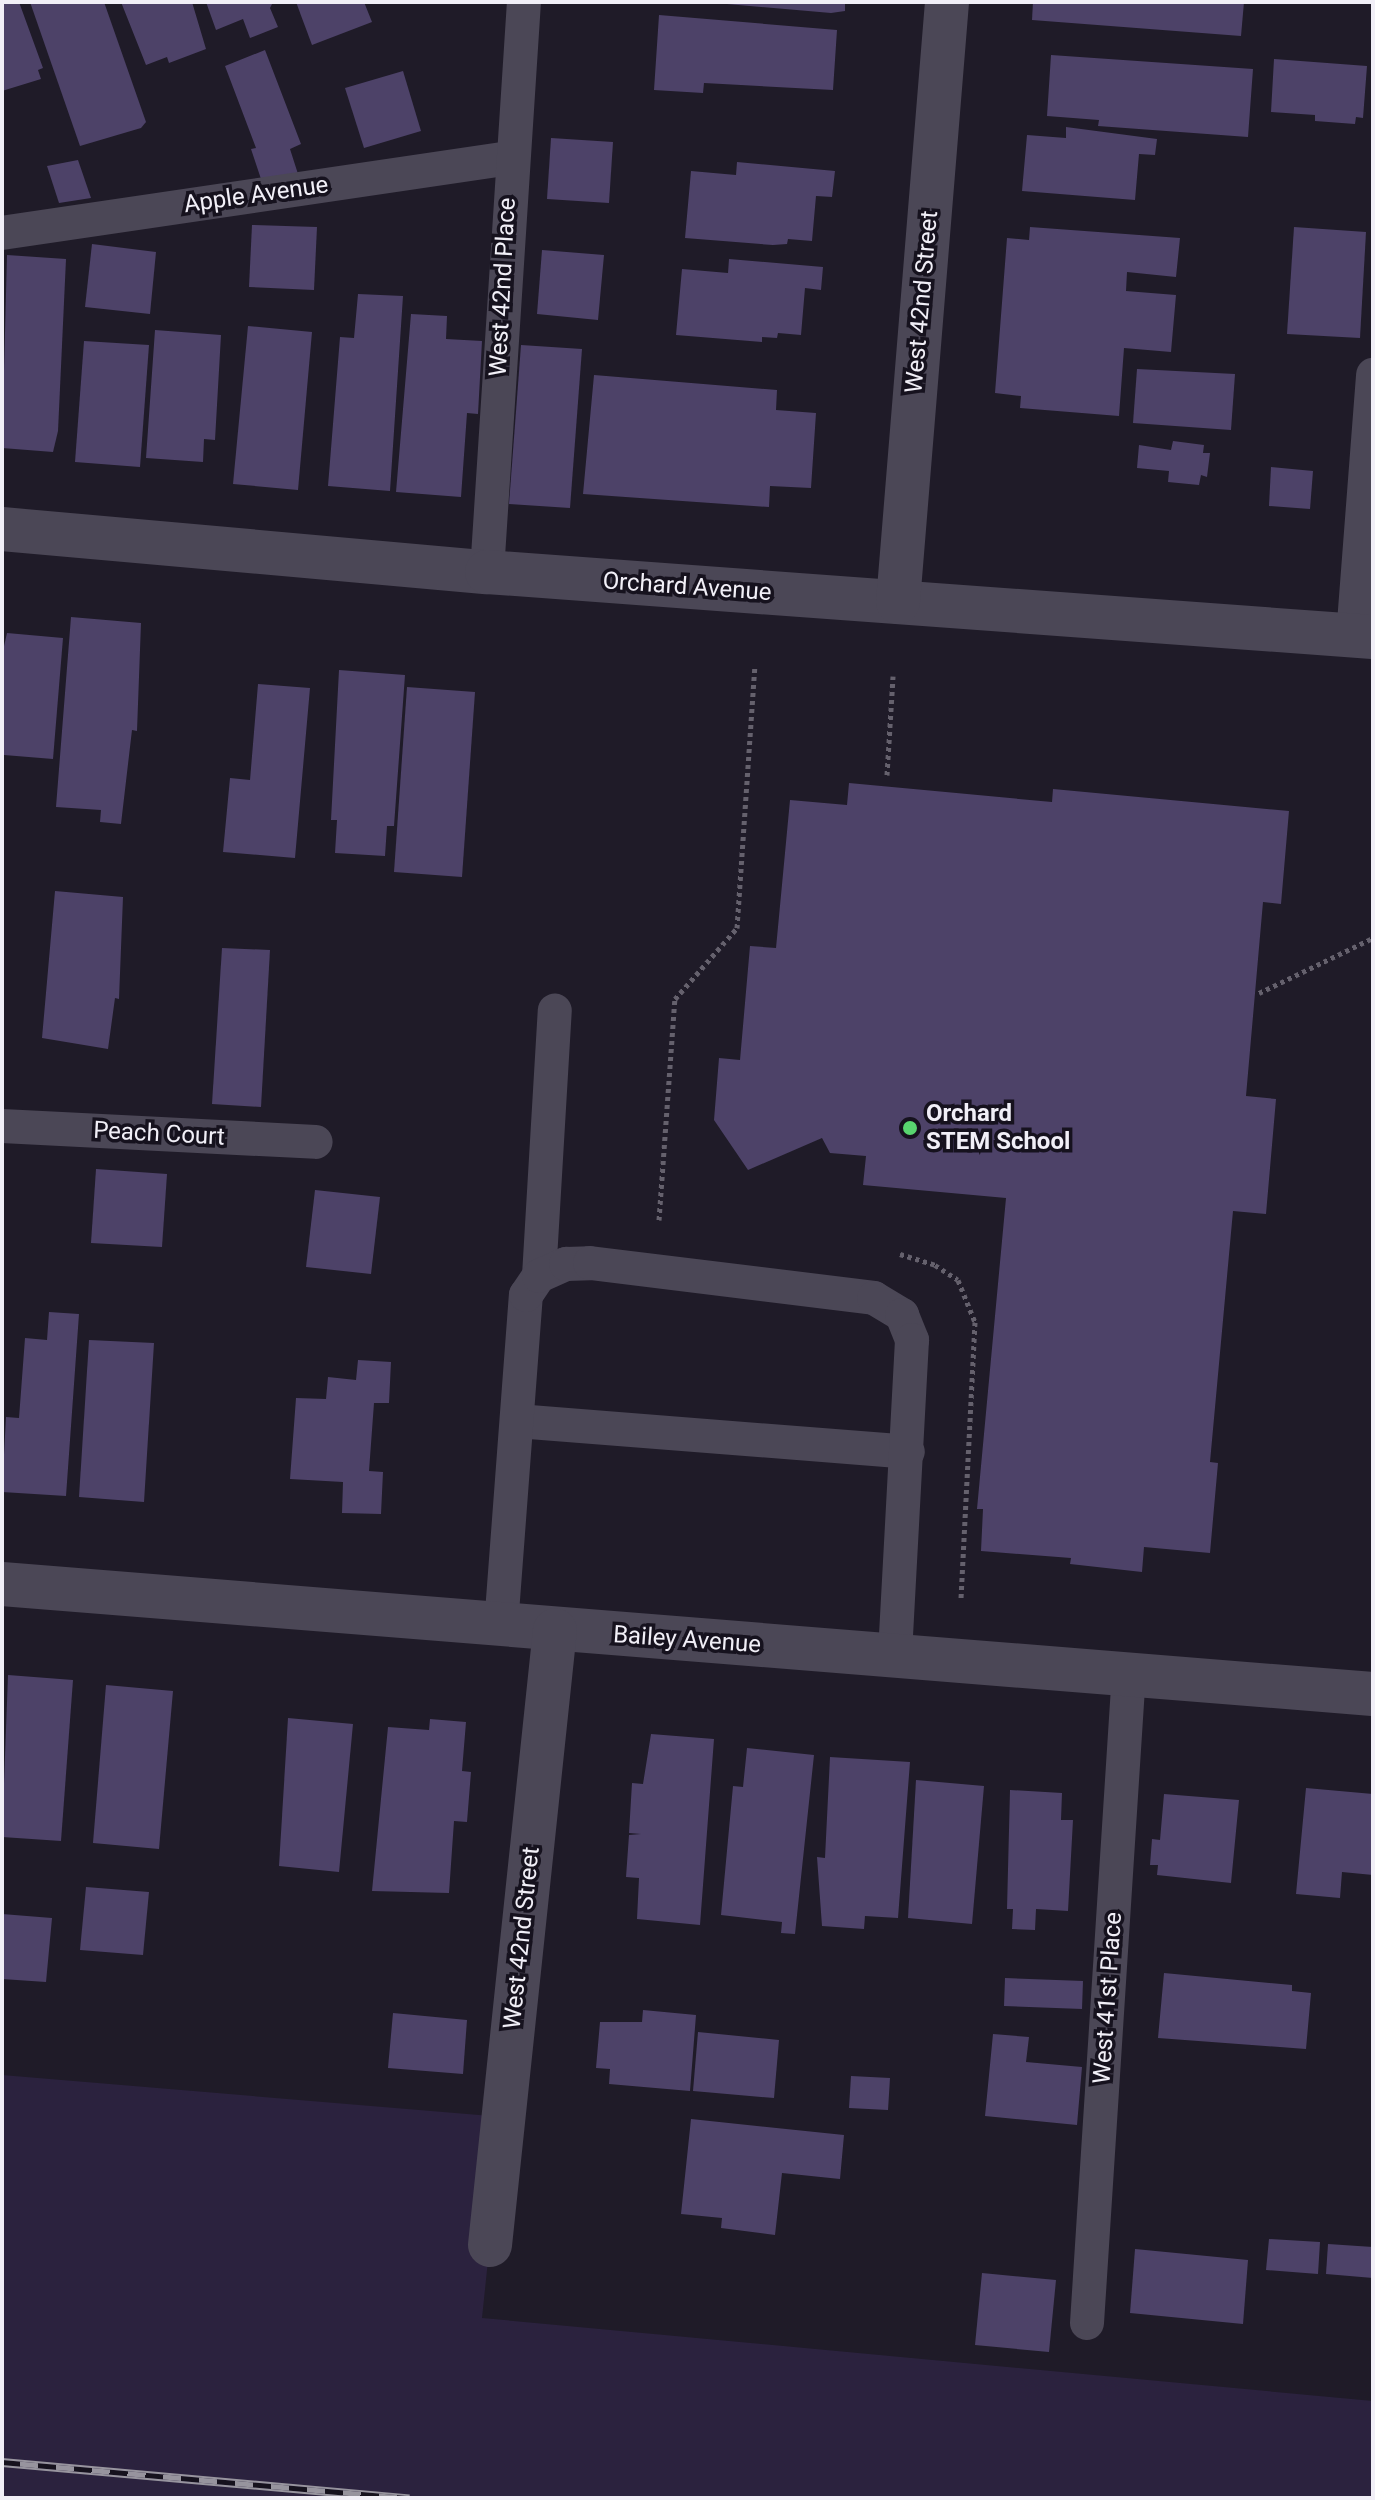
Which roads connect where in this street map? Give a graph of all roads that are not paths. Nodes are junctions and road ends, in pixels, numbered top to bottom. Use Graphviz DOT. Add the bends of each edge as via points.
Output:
graph roads {
  1 [pos="524,2"];
  2 [pos="947,2"];
  3 [pos="510,158"];
  4 [pos="2,233"];
  5 [pos="1373,375"];
  6 [pos="2,529"];
  7 [pos="487,572"];
  8 [pos="898,602"];
  9 [pos="1363,636"];
  10 [pos="555,1010"];
  11 [pos="2,1126"];
  12 [pos="316,1142"];
  13 [pos="539,1276"];
  14 [pos="517,1421"];
  15 [pos="908,1452"];
  16 [pos="2,1584"];
  17 [pos="501,1626"];
  18 [pos="555,1630"];
  19 [pos="895,1655"];
  20 [pos="1129,1672"];
  21 [pos="1373,1694"];
  22 [pos="490,2245"];
  23 [pos="1087,2323"];
  1 -- 3 [label="lane, West 42nd Place"];
  2 -- 8 [label="street, West 42nd Street"];
  3 -- 4 [label="lane, Apple Avenue"];
  3 -- 7 [label="lane, West 42nd Place"];
  5 -- 9 [label="lane"];
  6 -- 7 [label="street, Orchard Avenue"];
  7 -- 8 [label="street, Orchard Avenue"];
  8 -- 9 [label="street, Orchard Avenue"];
  10 -- 13 [label="lane"];
  11 -- 12 [label="lane, Peach Court"];
  13 -- 14 [label="lane" via="526,1295"];
  13 -- 15 [label="lane" via="566,1264 590,1263 874,1298 902,1315 912,1340"];
  14 -- 15 [label="lane"];
  14 -- 17 [label="lane"];
  15 -- 19 [label="lane"];
  16 -- 17 [label="street, Bailey Avenue"];
  17 -- 18 [label="street, Bailey Avenue"];
  18 -- 19 [label="street, Bailey Avenue"];
  18 -- 22 [label="street, West 42nd Street"];
  19 -- 20 [label="street, Bailey Avenue"];
  20 -- 21 [label="street, Bailey Avenue"];
  20 -- 23 [label="lane, West 41st Place"];
}
